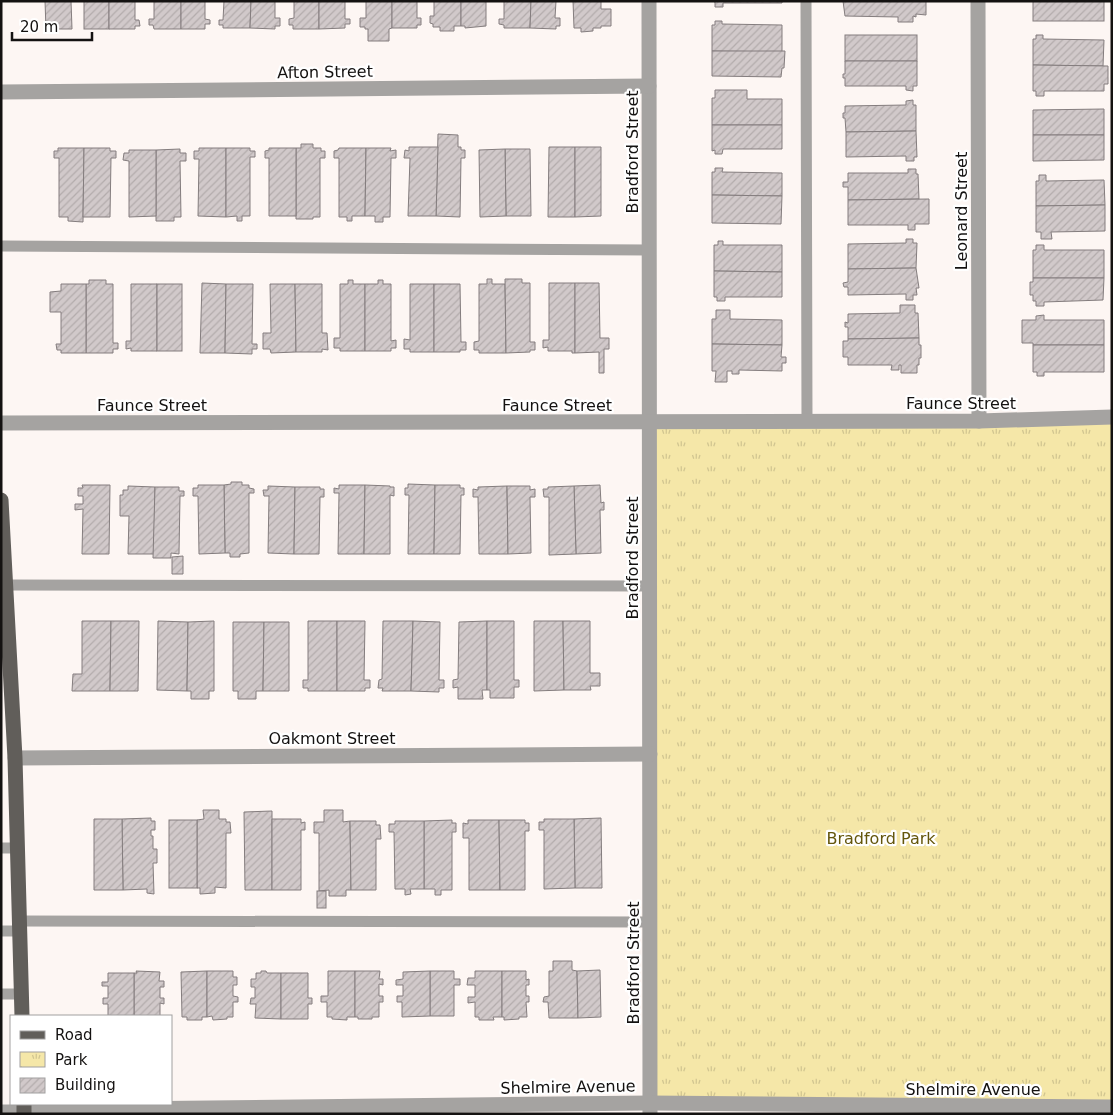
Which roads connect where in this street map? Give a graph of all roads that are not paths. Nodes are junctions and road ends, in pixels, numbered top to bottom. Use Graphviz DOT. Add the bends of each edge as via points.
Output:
graph roads {
  1 [pos="649,1"];
  2 [pos="806,1"];
  3 [pos="978,1"];
  4 [pos="650,86"];
  5 [pos="1,92"];
  6 [pos="1,246"];
  7 [pos="649,250"];
  8 [pos="1112,418"];
  9 [pos="807,421"];
  10 [pos="979,421"];
  11 [pos="650,422"];
  12 [pos="1,423"];
  13 [pos="1,500"];
  14 [pos="6,585"];
  15 [pos="650,586"];
  16 [pos="650,754"];
  17 [pos="15,758"];
  18 [pos="1,848"];
  19 [pos="17,848"];
  20 [pos="650,922"];
  21 [pos="19,926"];
  22 [pos="1,931"];
  23 [pos="1,994"];
  24 [pos="21,994"];
  25 [pos="22,1015"];
  26 [pos="1112,1107"];
  27 [pos="24,1109"];
  28 [pos="650,1109"];
  29 [pos="1,1110"];
  1 -- 4 [label="street, Bradford Street"];
  2 -- 9 [label="lane"];
  3 -- 10 [label="street, Leonard Street"];
  4 -- 5 [label="street, Afton Street"];
  4 -- 7 [label="street, Bradford Street"];
  6 -- 7 [label="lane"];
  7 -- 11 [label="street, Bradford Street"];
  8 -- 10 [label="street, Faunce Street"];
  9 -- 10 [label="street, Faunce Street"];
  9 -- 11 [label="street, Faunce Street"];
  11 -- 12 [label="street, Faunce Street"];
  11 -- 15 [label="street, Bradford Street"];
  13 -- 14 [label="main road"];
  14 -- 15 [label="lane"];
  14 -- 17 [label="main road"];
  15 -- 16 [label="street, Bradford Street"];
  16 -- 17 [label="street, Oakmont Street"];
  16 -- 20 [label="street, Bradford Street"];
  17 -- 19 [label="main road"];
  18 -- 19 [label="lane"];
  19 -- 21 [label="main road"];
  20 -- 21 [label="lane"];
  20 -- 28 [label="street, Bradford Street"];
  21 -- 22 [label="lane"];
  21 -- 24 [label="main road"];
  23 -- 24 [label="lane"];
  24 -- 25 [label="main road"];
  26 -- 28 [label="street, Shelmire Avenue"];
  27 -- 28 [label="street, Shelmire Avenue"];
  27 -- 29 [label="lane"];
}
